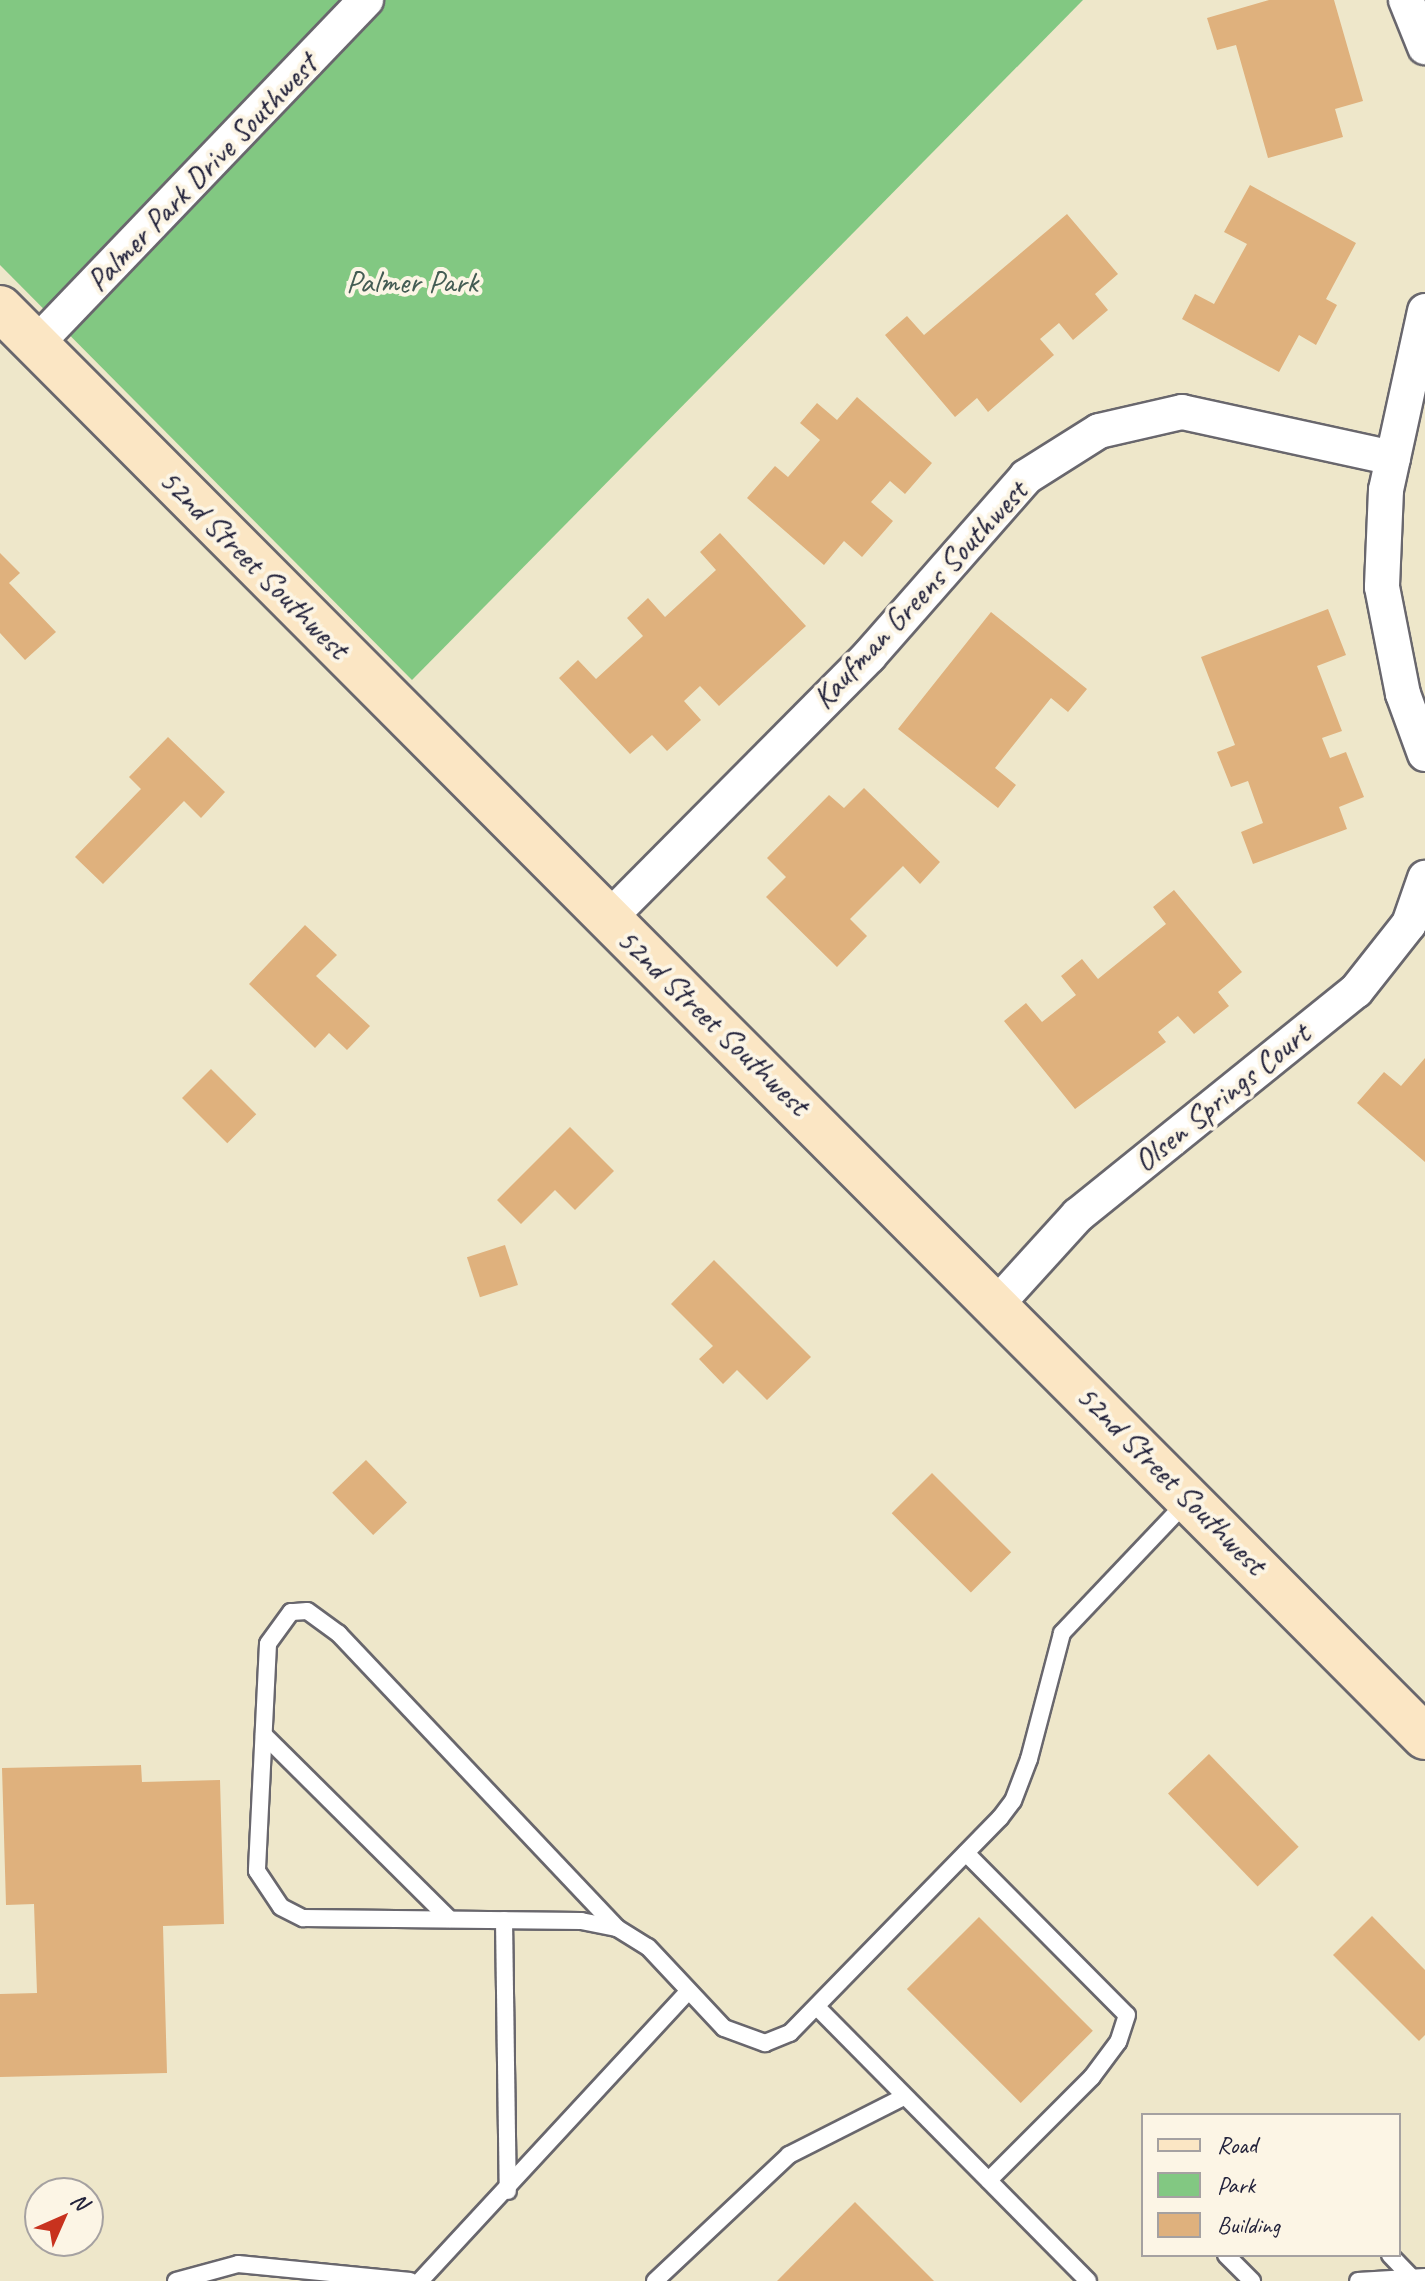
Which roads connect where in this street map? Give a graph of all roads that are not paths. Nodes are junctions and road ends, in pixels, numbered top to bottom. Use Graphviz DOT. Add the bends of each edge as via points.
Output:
graph roads {
  1 [pos="366,0"];
  2 [pos="1406,0"];
  3 [pos="1425,47"];
  4 [pos="0,308"];
  5 [pos="1425,311"];
  6 [pos="36,344"];
  7 [pos="1393,458"];
  8 [pos="1425,754"];
  9 [pos="1425,878"];
  10 [pos="607,920"];
  11 [pos="997,1304"];
  12 [pos="1189,1499"];
  13 [pos="264,1735"];
  14 [pos="1425,1737"];
  15 [pos="966,1853"];
  16 [pos="449,1919"];
  17 [pos="504,1920"];
  18 [pos="617,1928"];
  19 [pos="688,1992"];
  20 [pos="817,2007"];
  21 [pos="904,2097"];
  22 [pos="989,2180"];
  23 [pos="508,2191"];
  24 [pos="1228,2257"];
  25 [pos="1393,2257"];
  26 [pos="1417,2276"];
  27 [pos="176,2281"];
  28 [pos="410,2281"];
  29 [pos="420,2281"];
  30 [pos="655,2281"];
  31 [pos="1088,2281"];
  32 [pos="1252,2281"];
  33 [pos="1358,2281"];
  1 -- 6 [label="street, Palmer Park Drive Southwest"];
  2 -- 3 [label="street"];
  4 -- 6 [label="street, 52nd Street Southwest"];
  5 -- 7 [label="street"];
  6 -- 10 [label="street, 52nd Street Southwest"];
  7 -- 8 [label="street" via="1386,490 1382,587 1403,694"];
  7 -- 10 [label="street, Kaufman Greens Southwest" via="1182,412 1099,431 1026,477 869,656"];
  9 -- 11 [label="street, Olsen Springs Court" via="1409,924 1356,991 1078,1215"];
  10 -- 11 [label="street, 52nd Street Southwest"];
  11 -- 12 [label="street, 52nd Street Southwest"];
  12 -- 14 [label="street, 52nd Street Southwest"];
  12 -- 15 [label="lane" via="1062,1633 1021,1784 1000,1818"];
  13 -- 16 [label="lane"];
  13 -- 16 [label="lane" via="257,1871 281,1907 303,1918"];
  13 -- 18 [label="lane" via="268,1644 291,1612 307,1611 339,1634"];
  15 -- 20 [label="lane"];
  15 -- 22 [label="lane" via="1127,2015 1118,2042 1092,2077"];
  16 -- 17 [label="lane"];
  17 -- 18 [label="lane" via="581,1921"];
  17 -- 23 [label="lane"];
  18 -- 19 [label="lane" via="648,1947"];
  19 -- 20 [label="lane" via="724,2028 765,2043 790,2033"];
  19 -- 23 [label="lane"];
  20 -- 21 [label="lane"];
  21 -- 22 [label="lane"];
  21 -- 30 [label="lane" via="789,2155"];
  22 -- 31 [label="lane"];
  23 -- 29 [label="lane"];
  24 -- 32 [label="lane"];
  25 -- 26 [label="lane"];
  26 -- 33 [label="lane"];
  27 -- 28 [label="lane" via="238,2264"];
}
